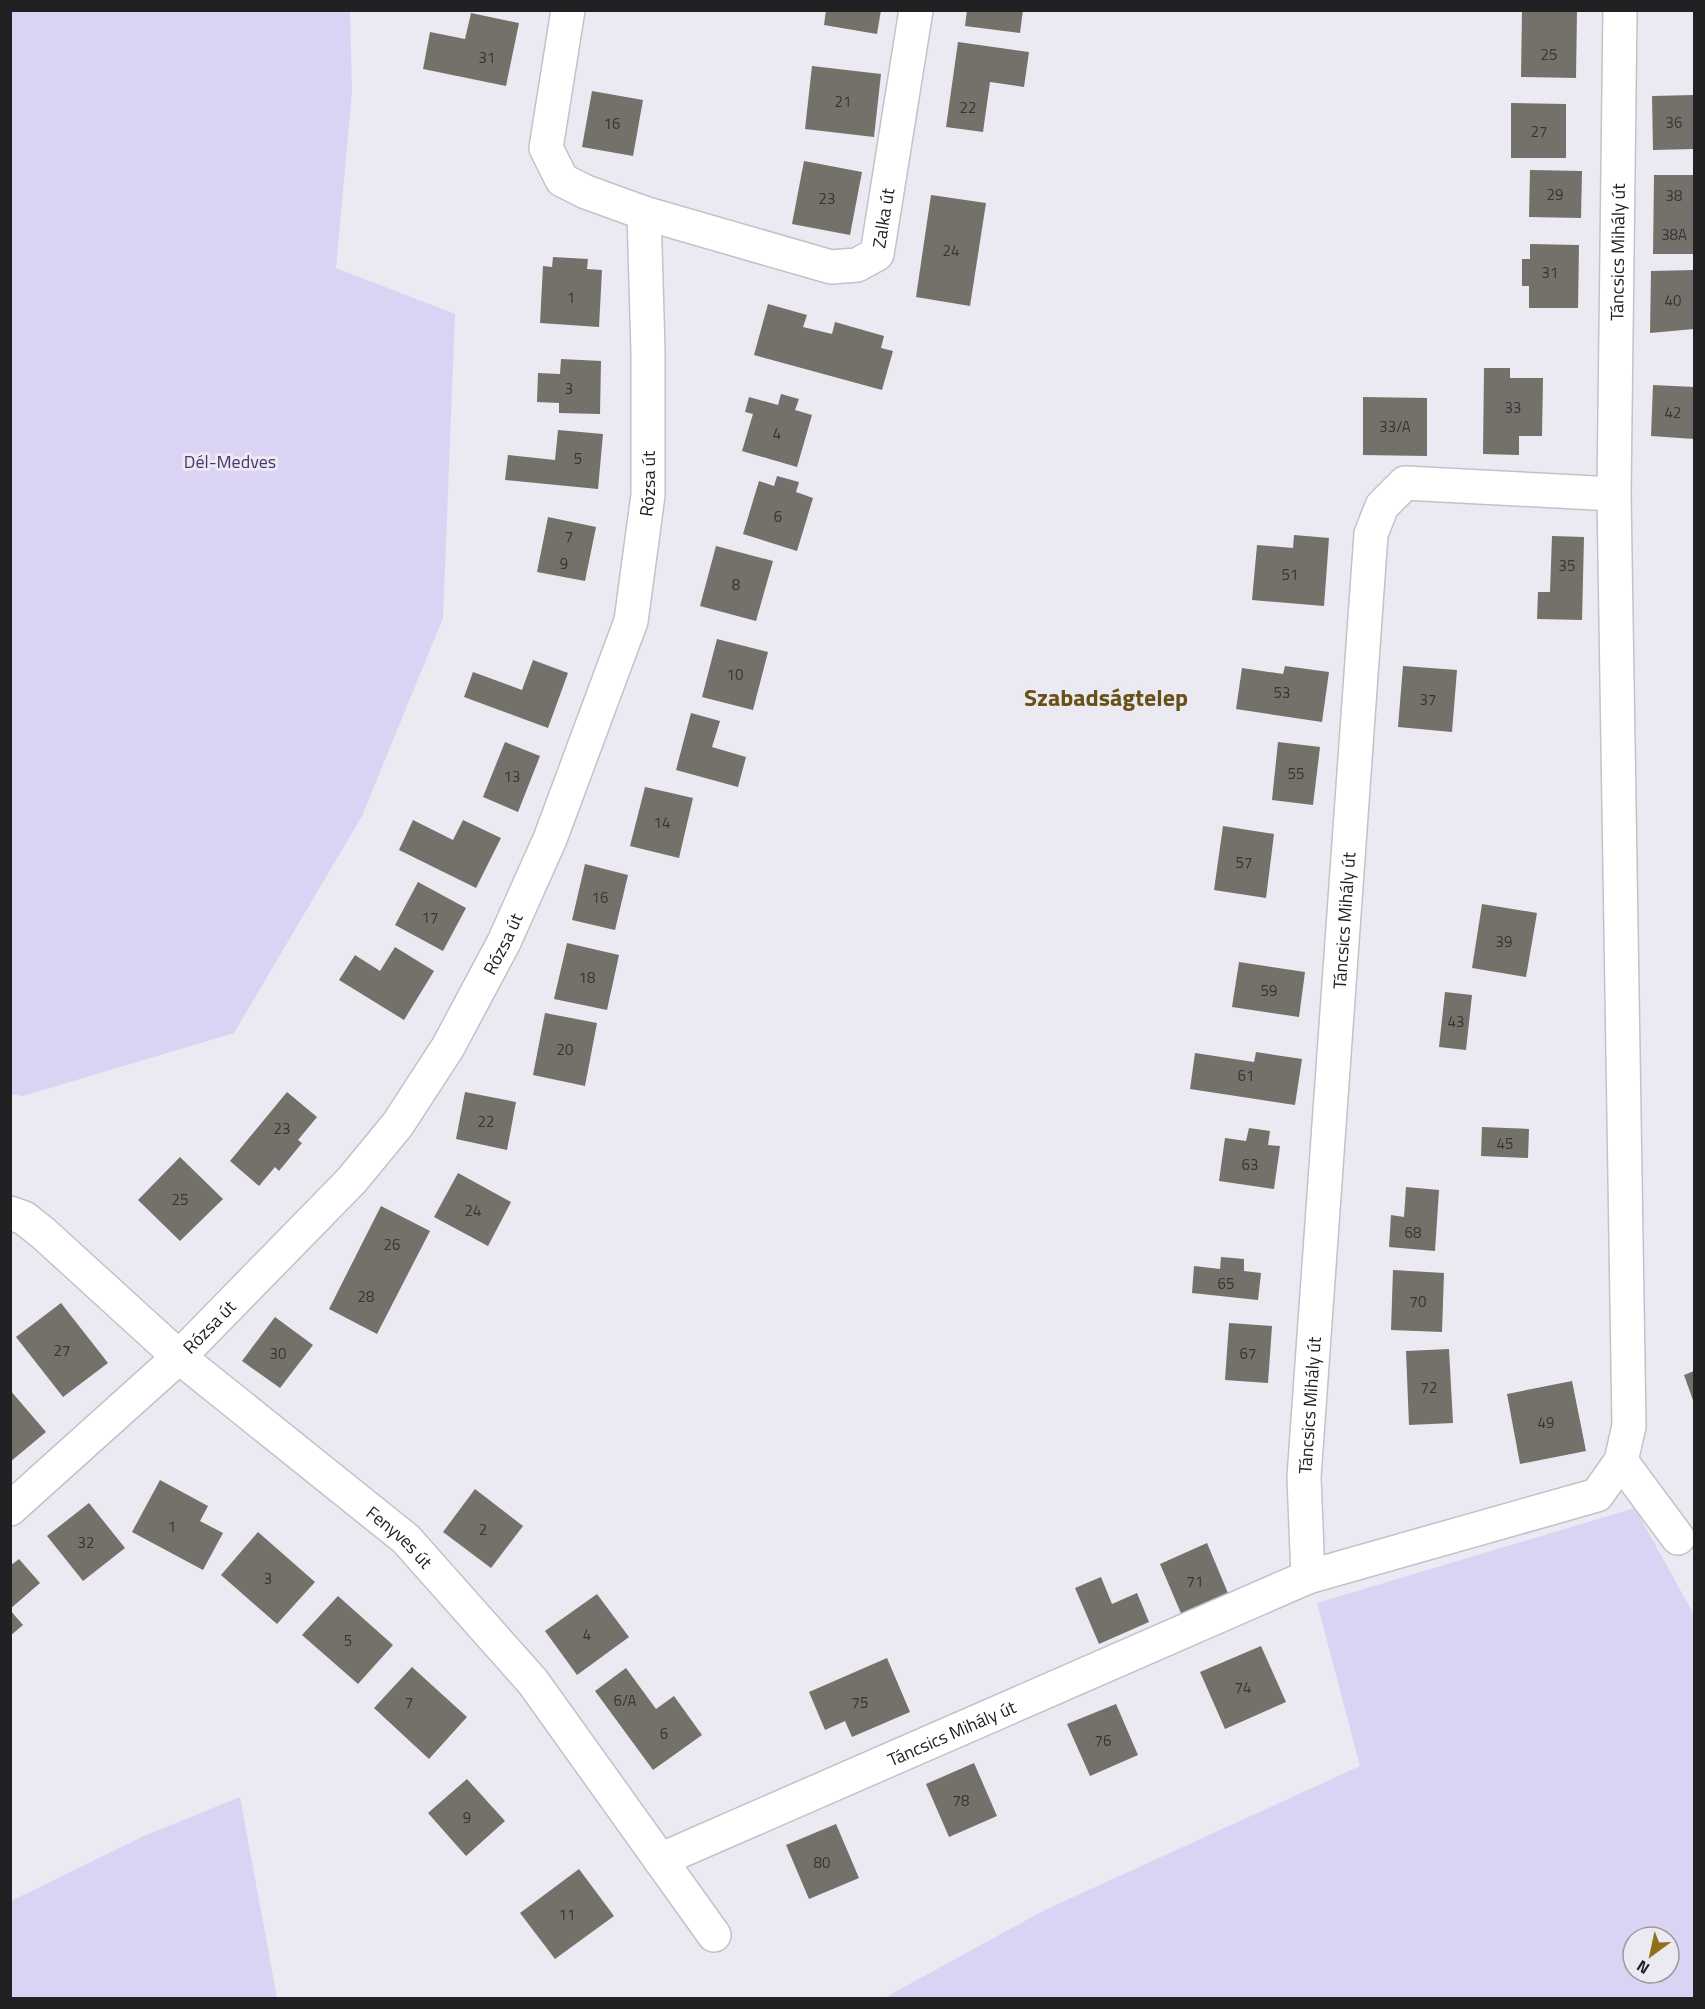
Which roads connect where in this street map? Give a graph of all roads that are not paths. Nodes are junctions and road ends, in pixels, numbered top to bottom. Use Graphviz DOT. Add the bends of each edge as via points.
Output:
graph roads {
  1 [pos="568,10"];
  2 [pos="916,10"];
  3 [pos="1620,10"];
  4 [pos="644,213"];
  5 [pos="1614,494"];
  6 [pos="10,1213"];
  7 [pos="178,1357"];
  8 [pos="1621,1461"];
  9 [pos="10,1509"];
  10 [pos="1678,1538"];
  11 [pos="1308,1577"];
  12 [pos="660,1860"];
  13 [pos="714,1935"];
  1 -- 4 [label="street" via="546,148 562,180"];
  2 -- 4 [label="street, Zalka út" via="877,254 857,265 831,267"];
  3 -- 5 [label="street, Táncsics Mihály út"];
  4 -- 7 [label="street, Rózsa út" via="648,495 631,621 550,839 504,942 454,1036 398,1124 352,1180"];
  5 -- 8 [label="street, Táncsics Mihály út" via="1629,1426"];
  5 -- 11 [label="street, Táncsics Mihály út" via="1405,483 1382,506 1371,534 1304,1477"];
  6 -- 7 [label="street, Fenyves út" via="43,1233"];
  7 -- 9 [label="street, Rózsa út"];
  7 -- 12 [label="street, Fenyves út" via="406,1539 533,1682"];
  8 -- 10 [label="street"];
  8 -- 11 [label="street, Táncsics Mihály út" via="1598,1495"];
  11 -- 12 [label="street, Táncsics Mihály út"];
  12 -- 13 [label="street, Fenyves út"];
}
